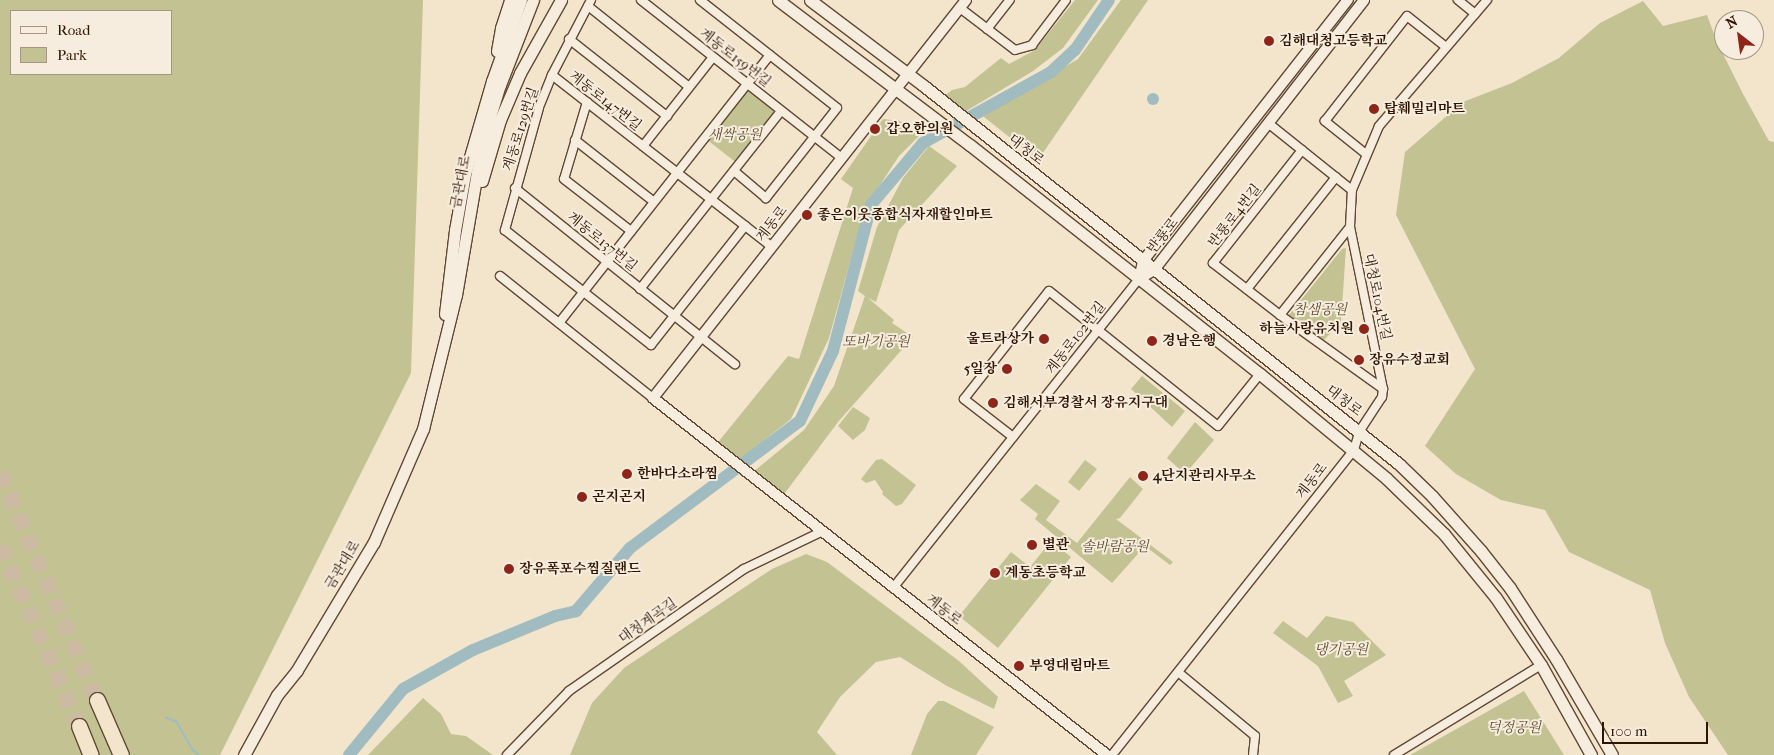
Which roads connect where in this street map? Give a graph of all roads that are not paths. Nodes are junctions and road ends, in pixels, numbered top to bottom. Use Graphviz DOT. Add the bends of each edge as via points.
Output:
graph roads {
  1 [pos="510,0"];
  2 [pos="521,0"];
  3 [pos="533,0"];
  4 [pos="561,0"];
  5 [pos="641,0"];
  6 [pos="700,0"];
  7 [pos="778,0"];
  8 [pos="810,0"];
  9 [pos="1010,0"];
  10 [pos="1066,0"];
  11 [pos="1348,0"];
  12 [pos="1364,0"];
  13 [pos="1458,0"];
  14 [pos="1487,0"];
  15 [pos="589,3"];
  16 [pos="963,4"];
  17 [pos="1475,14"];
  18 [pos="987,29"];
  19 [pos="569,39"];
  20 [pos="1446,47"];
  21 [pos="770,55"];
  22 [pos="713,57"];
  23 [pos="908,74"];
  24 [pos="552,75"];
  25 [pos="492,81"];
  26 [pos="747,84"];
  27 [pos="690,87"];
  28 [pos="896,89"];
  29 [pos="587,102"];
  30 [pos="781,111"];
  31 [pos="666,116"];
  32 [pos="1268,124"];
  33 [pos="814,136"];
  34 [pos="575,140"];
  35 [pos="643,146"];
  36 [pos="1302,150"];
  37 [pos="1366,154"];
  38 [pos="842,158"];
  39 [pos="734,171"];
  40 [pos="677,173"];
  41 [pos="1336,177"];
  42 [pos="515,188"];
  43 [pos="1352,190"];
  44 [pos="711,200"];
  45 [pos="654,202"];
  46 [pos="745,226"];
  47 [pos="1350,227"];
  48 [pos="631,232"];
  49 [pos="466,235"];
  50 [pos="772,247"];
  51 [pos="607,262"];
  52 [pos="1143,262"];
  53 [pos="1154,270"];
  54 [pos="500,276"];
  55 [pos="1139,279"];
  56 [pos="640,289"];
  57 [pos="1247,289"];
  58 [pos="584,291"];
  59 [pos="1280,315"];
  60 [pos="674,316"];
  61 [pos="559,323"];
  62 [pos="1098,330"];
  63 [pos="701,337"];
  64 [pos="735,364"];
  65 [pos="1260,374"];
  66 [pos="438,376"];
  67 [pos="1383,388"];
  68 [pos="653,398"];
  69 [pos="1359,432"];
  70 [pos="1014,437"];
  71 [pos="1354,450"];
  72 [pos="821,532"];
  73 [pos="893,588"];
  74 [pos="1541,665"];
  75 [pos="1178,672"];
  76 [pos="97,700"];
  77 [pos="80,726"];
  78 [pos="91,755"];
  79 [pos="121,755"];
  80 [pos="244,755"];
  81 [pos="507,755"];
  82 [pos="1107,755"];
  83 [pos="1112,755"];
  84 [pos="1253,755"];
  85 [pos="1394,755"];
  86 [pos="1592,755"];
  87 [pos="1612,755"];
  1 -- 25 [label="main road" via="501,28"];
  2 -- 25 [label="main road, 금관대로"];
  3 -- 49 [label="main road, 금관대로" via="495,101 477,172"];
  4 -- 49 [label="main road" via="520,73 500,120"];
  5 -- 22 [label="street, 계동로159번길"];
  6 -- 21 [label="street"];
  7 -- 28 [label="main road"];
  8 -- 23 [label="main road"];
  9 -- 18 [label="street"];
  10 -- 18 [label="street" via="1032,45 1015,50"];
  11 -- 52 [label="street, 반룡로"];
  12 -- 32 [label="street, 반룡로"];
  13 -- 17 [label="street"];
  14 -- 17 [label="street, 대청로104번길"];
  15 -- 19 [label="street, 계동로129번길"];
  15 -- 27 [label="street, 계동로129번길"];
  16 -- 18 [label="street"];
  16 -- 23 [label="street, 계동로"];
  17 -- 20 [label="street, 대청로104번길"];
  19 -- 24 [label="street, 계동로129번길"];
  19 -- 31 [label="street"];
  20 -- 37 [label="street, 대청로104번길" via="1380,126"];
  20 -- 37 [label="street" via="1408,16 1325,121"];
  21 -- 26 [label="street"];
  21 -- 33 [label="street, 계동로159번길" via="837,108"];
  22 -- 26 [label="street, 계동로159번길"];
  22 -- 27 [label="street, 계동로147번길"];
  23 -- 28 [label="street, 계동로"];
  23 -- 52 [label="main road, 대청로"];
  24 -- 29 [label="street, 계동로147번길"];
  24 -- 42 [label="street, 계동로129번길"];
  25 -- 66 [label="main road, 금관대로" via="465,174"];
  26 -- 30 [label="street, 계동로159번길"];
  26 -- 40 [label="street"];
  27 -- 31 [label="street, 계동로147번길"];
  28 -- 38 [label="street, 계동로"];
  28 -- 55 [label="main road"];
  29 -- 34 [label="street"];
  29 -- 35 [label="street, 계동로147번길"];
  30 -- 33 [label="street, 계동로159번길"];
  30 -- 39 [label="street"];
  31 -- 35 [label="street, 계동로147번길"];
  32 -- 36 [label="street"];
  32 -- 53 [label="street, 반룡로"];
  33 -- 38 [label="street, 계동로159번길"];
  33 -- 39 [label="street, 계동로159번길" via="766,198"];
  34 -- 45 [label="street"];
  34 -- 48 [label="street" via="564,178"];
  35 -- 40 [label="street, 계동로147번길"];
  36 -- 41 [label="street"];
  36 -- 57 [label="street, 반룡로4번길" via="1213,263"];
  37 -- 43 [label="street, 대청로104번길"];
  38 -- 50 [label="street, 계동로"];
  39 -- 44 [label="street"];
  40 -- 44 [label="street, 계동로147번길"];
  40 -- 45 [label="street"];
  41 -- 43 [label="street"];
  41 -- 57 [label="street"];
  42 -- 51 [label="street, 계동로137번길"];
  42 -- 58 [label="street, 계동로129번길" via="505,230"];
  43 -- 47 [label="street, 대청로104번길"];
  44 -- 46 [label="street, 계동로147번길"];
  44 -- 56 [label="street"];
  45 -- 48 [label="street"];
  46 -- 50 [label="street, 계동로147번길"];
  46 -- 60 [label="street"];
  47 -- 59 [label="street"];
  47 -- 67 [label="street, 대청로104번길"];
  48 -- 51 [label="street"];
  49 -- 66 [label="main road, 금관대로"];
  50 -- 63 [label="street, 계동로"];
  51 -- 56 [label="street, 계동로137번길"];
  51 -- 58 [label="street"];
  52 -- 53 [label="main road, 대청로"];
  52 -- 55 [label="street, 반룡로"];
  53 -- 55 [label="street, 반룡로"];
  53 -- 69 [label="main road, 대청로"];
  54 -- 61 [label="street"];
  55 -- 62 [label="street, 계동로102번길"];
  55 -- 65 [label="main road"];
  56 -- 60 [label="street, 계동로137번길"];
  57 -- 59 [label="street, 반룡로4번길"];
  58 -- 60 [label="street" via="651,345"];
  58 -- 61 [label="street"];
  59 -- 67 [label="street, 반룡로4번길"];
  60 -- 63 [label="street, 계동로137번길"];
  61 -- 68 [label="street"];
  62 -- 65 [label="street" via="1218,426"];
  62 -- 70 [label="street, 계동로102번길"];
  62 -- 70 [label="street" via="1049,291 964,399"];
  63 -- 64 [label="street, 계동로137번길"];
  63 -- 68 [label="street, 계동로"];
  65 -- 71 [label="main road"];
  66 -- 80 [label="main road, 금관대로" via="423,430 374,542 298,670 277,695"];
  67 -- 69 [label="street" via="1382,397"];
  68 -- 72 [label="street, 계동로"];
  69 -- 71 [label="street, 계동로"];
  69 -- 87 [label="main road, 대청로" via="1432,496 1510,588"];
  70 -- 73 [label="street, 계동로102번길"];
  71 -- 74 [label="main road" via="1444,534 1496,598"];
  71 -- 75 [label="street, 계동로"];
  72 -- 73 [label="street, 계동로"];
  72 -- 81 [label="street, 대청계곡길" via="744,568 569,691"];
  73 -- 82 [label="street, 계동로"];
  74 -- 85 [label="street"];
  74 -- 86 [label="main road"];
  75 -- 83 [label="street, 계동로"];
  75 -- 84 [label="street" via="1255,736"];
  76 -- 79 [label="highway"];
  77 -- 78 [label="highway"];
}
